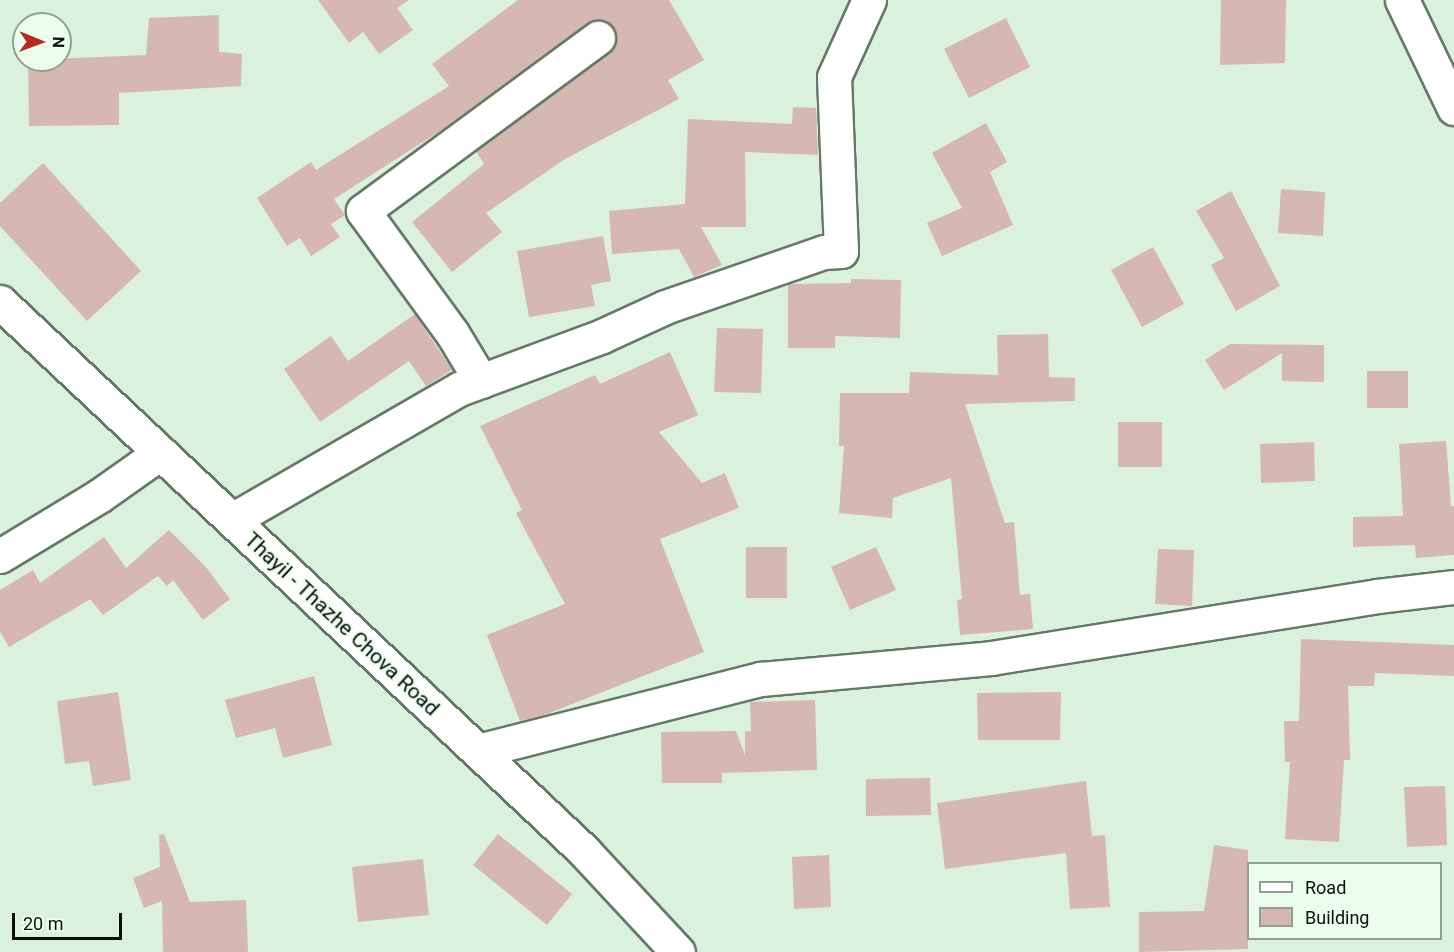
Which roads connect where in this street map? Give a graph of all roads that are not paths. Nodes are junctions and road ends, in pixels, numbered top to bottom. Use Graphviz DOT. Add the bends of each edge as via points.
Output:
graph roads {
  1 [pos="868,0"];
  2 [pos="1402,0"];
  3 [pos="598,38"];
  4 [pos="1454,108"];
  5 [pos="0,302"];
  6 [pos="481,381"];
  7 [pos="160,453"];
  8 [pos="232,520"];
  9 [pos="0,555"];
  10 [pos="1454,587"];
  11 [pos="478,752"];
  12 [pos="678,952"];
  1 -- 6 [label="street" via="834,77 841,251 824,252 665,307 602,336"];
  2 -- 4 [label="street"];
  3 -- 6 [label="street" via="363,211 452,333"];
  5 -- 7 [label="street, Thayil - Thazhe Chova Road"];
  6 -- 8 [label="street" via="459,389"];
  7 -- 8 [label="street, Thayil - Thazhe Chova Road"];
  7 -- 9 [label="street" via="99,496"];
  8 -- 11 [label="street, Thayil - Thazhe Chova Road"];
  10 -- 11 [label="street" via="991,658 761,679"];
  11 -- 12 [label="street, Thayil - Thazhe Chova Road" via="584,851"];
}
